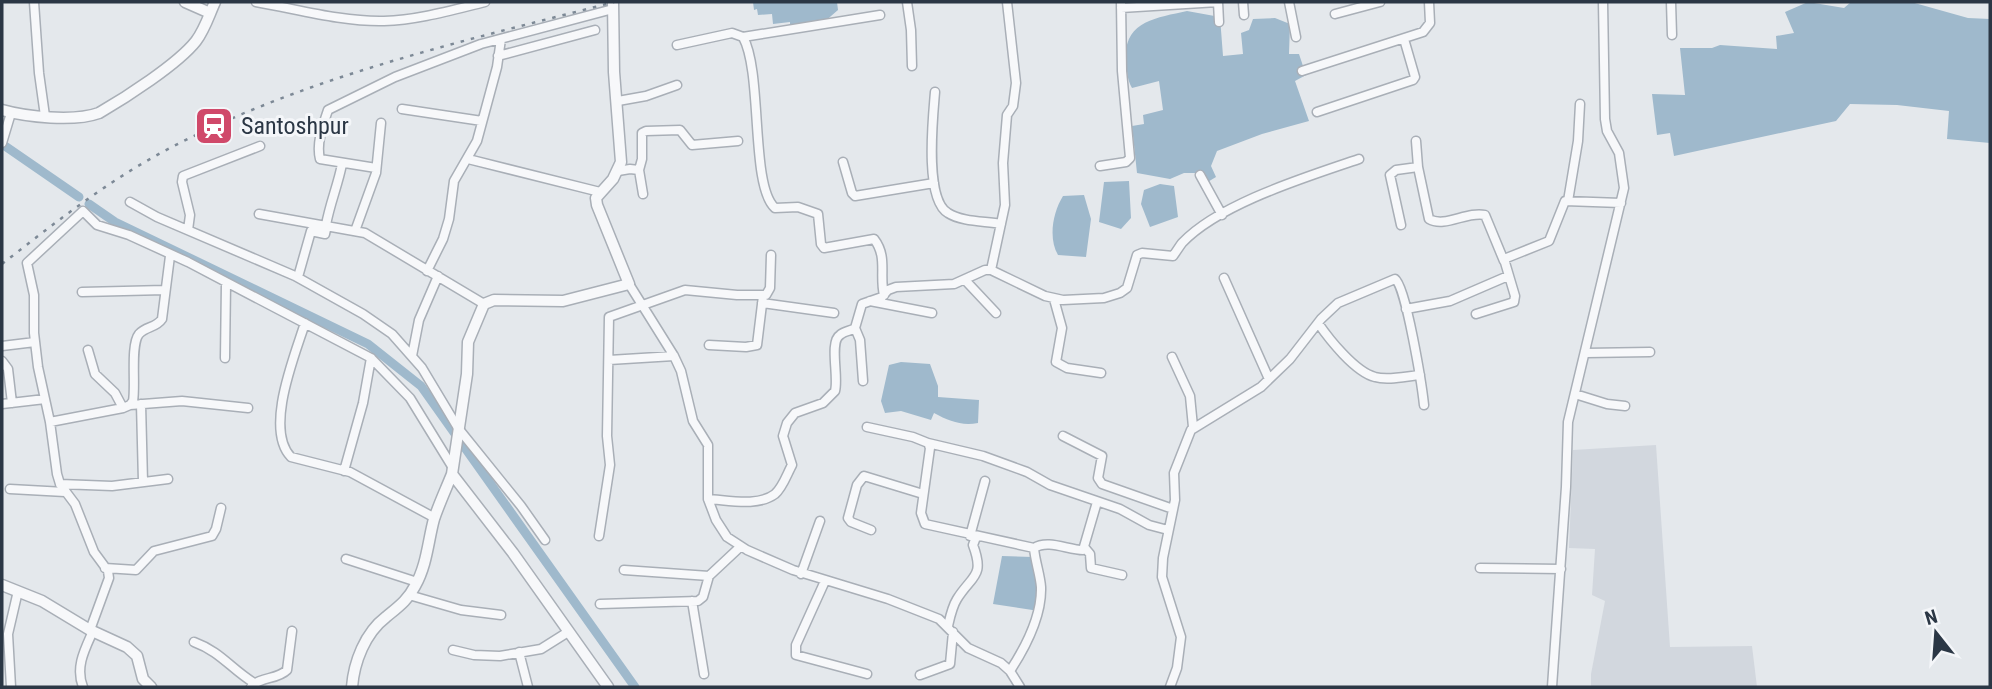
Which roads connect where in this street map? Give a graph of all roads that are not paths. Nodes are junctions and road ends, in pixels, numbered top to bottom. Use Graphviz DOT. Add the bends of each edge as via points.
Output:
graph roads {
  1 [pos="34,2"];
  2 [pos="185,2"];
  3 [pos="215,2"];
  4 [pos="256,2"];
  5 [pos="485,2"];
  6 [pos="907,2"];
  7 [pos="1007,2"];
  8 [pos="1243,2"];
  9 [pos="1289,2"];
  10 [pos="1380,2"];
  11 [pos="1429,2"];
  12 [pos="1603,2"];
  13 [pos="1671,2"];
  14 [pos="1157,4"];
  15 [pos="1121,5"];
  16 [pos="613,6"];
  17 [pos="210,13"];
  18 [pos="1335,14"];
  19 [pos="880,15"];
  20 [pos="1244,15"];
  21 [pos="1219,22"];
  22 [pos="595,30"];
  23 [pos="1672,35"];
  24 [pos="743,37"];
  25 [pos="1296,37"];
  26 [pos="501,39"];
  27 [pos="1404,39"];
  28 [pos="677,46"];
  29 [pos="498,56"];
  30 [pos="912,66"];
  31 [pos="1302,71"];
  32 [pos="677,85"];
  33 [pos="935,92"];
  34 [pos="618,101"];
  35 [pos="1580,104"];
  36 [pos="402,109"];
  37 [pos="6,111"];
  38 [pos="1317,112"];
  39 [pos="45,116"];
  40 [pos="482,121"];
  41 [pos="382,123"];
  42 [pos="1416,141"];
  43 [pos="738,142"];
  44 [pos="2,143"];
  45 [pos="260,146"];
  46 [pos="468,159"];
  47 [pos="1359,159"];
  48 [pos="844,162"];
  49 [pos="342,163"];
  50 [pos="1100,166"];
  51 [pos="1418,167"];
  52 [pos="376,168"];
  53 [pos="639,170"];
  54 [pos="618,171"];
  55 [pos="1200,175"];
  56 [pos="934,183"];
  57 [pos="600,192"];
  58 [pos="643,194"];
  59 [pos="1568,201"];
  60 [pos="130,202"];
  61 [pos="1621,202"];
  62 [pos="259,214"];
  63 [pos="1222,215"];
  64 [pos="1001,223"];
  65 [pos="326,225"];
  66 [pos="1401,225"];
  67 [pos="188,230"];
  68 [pos="355,231"];
  69 [pos="771,255"];
  70 [pos="170,256"];
  71 [pos="1504,261"];
  72 [pos="990,270"];
  73 [pos="427,271"];
  74 [pos="438,276"];
  75 [pos="1508,276"];
  76 [pos="298,277"];
  77 [pos="1224,278"];
  78 [pos="965,280"];
  79 [pos="226,283"];
  80 [pos="629,284"];
  81 [pos="166,290"];
  82 [pos="82,292"];
  83 [pos="884,295"];
  84 [pos="1054,299"];
  85 [pos="763,300"];
  86 [pos="867,301"];
  87 [pos="484,304"];
  88 [pos="643,305"];
  89 [pos="1406,309"];
  90 [pos="834,313"];
  91 [pos="932,313"];
  92 [pos="996,313"];
  93 [pos="1476,314"];
  94 [pos="305,323"];
  95 [pos="1318,323"];
  96 [pos="855,328"];
  97 [pos="35,342"];
  98 [pos="709,345"];
  99 [pos="2,346"];
  100 [pos="88,350"];
  101 [pos="1650,352"];
  102 [pos="1586,353"];
  103 [pos="412,356"];
  104 [pos="674,356"];
  105 [pos="1172,357"];
  106 [pos="225,358"];
  107 [pos="371,359"];
  108 [pos="609,360"];
  109 [pos="2,361"];
  110 [pos="1101,373"];
  111 [pos="1420,374"];
  112 [pos="1269,379"];
  113 [pos="863,381"];
  114 [pos="1575,394"];
  115 [pos="45,399"];
  116 [pos="12,403"];
  117 [pos="2,404"];
  118 [pos="141,404"];
  119 [pos="1424,405"];
  120 [pos="1625,406"];
  121 [pos="127,407"];
  122 [pos="248,408"];
  123 [pos="50,422"];
  124 [pos="867,427"];
  125 [pos="1193,427"];
  126 [pos="458,431"];
  127 [pos="1063,436"];
  128 [pos="928,443"];
  129 [pos="454,467"];
  130 [pos="344,471"];
  131 [pos="168,479"];
  132 [pos="985,481"];
  133 [pos="143,482"];
  134 [pos="60,484"];
  135 [pos="10,489"];
  136 [pos="65,492"];
  137 [pos="919,493"];
  138 [pos="708,499"];
  139 [pos="1097,502"];
  140 [pos="221,508"];
  141 [pos="1173,509"];
  142 [pos="435,517"];
  143 [pos="820,521"];
  144 [pos="871,530"];
  145 [pos="1168,530"];
  146 [pos="599,536"];
  147 [pos="973,536"];
  148 [pos="545,540"];
  149 [pos="740,547"];
  150 [pos="1034,548"];
  151 [pos="1084,548"];
  152 [pos="346,559"];
  153 [pos="105,568"];
  154 [pos="1480,568"];
  155 [pos="1561,569"];
  156 [pos="624,570"];
  157 [pos="801,573"];
  158 [pos="1122,575"];
  159 [pos="709,576"];
  160 [pos="825,581"];
  161 [pos="417,582"];
  162 [pos="2,585"];
  163 [pos="18,592"];
  164 [pos="409,595"];
  165 [pos="692,601"];
  166 [pos="600,604"];
  167 [pos="501,615"];
  168 [pos="6,619"];
  169 [pos="950,629"];
  170 [pos="91,630"];
  171 [pos="292,631"];
  172 [pos="568,632"];
  173 [pos="194,642"];
  174 [pos="453,650"];
  175 [pos="519,652"];
  176 [pos="1010,671"];
  177 [pos="704,674"];
  178 [pos="867,674"];
  179 [pos="920,676"];
  180 [pos="253,685"];
  181 [pos="11,687"];
  182 [pos="83,687"];
  183 [pos="151,687"];
  184 [pos="352,687"];
  185 [pos="528,687"];
  186 [pos="608,687"];
  187 [pos="1020,687"];
  188 [pos="1171,687"];
  189 [pos="1552,687"];
  1 -- 39 [label="street"];
  2 -- 17 [label="street"];
  3 -- 17 [label="street"];
  4 -- 5 [label="street" via="384,21"];
  6 -- 30 [label="street"];
  7 -- 64 [label="street" via="1016,83 1007,115"];
  8 -- 20 [label="street"];
  9 -- 25 [label="street"];
  10 -- 18 [label="street"];
  11 -- 27 [label="street" via="1427,28"];
  12 -- 61 [label="street" via="1605,119 1620,161"];
  13 -- 23 [label="street"];
  14 -- 15 [label="street"];
  14 -- 21 [label="street" via="1218,2"];
  15 -- 50 [label="street" via="1130,159"];
  16 -- 26 [label="street"];
  16 -- 34 [label="street"];
  17 -- 39 [label="street" via="184,54 111,106 88,117"];
  19 -- 24 [label="street"];
  22 -- 29 [label="street"];
  24 -- 28 [label="street" via="732,33"];
  24 -- 83 [label="street" via="750,56 763,176 771,205 818,214 824,248 874,239 883,253"];
  26 -- 29 [label="street"];
  26 -- 49 [label="street" via="395,77 328,110 319,157"];
  27 -- 31 [label="street"];
  27 -- 38 [label="street" via="1413,80"];
  29 -- 40 [label="street"];
  32 -- 34 [label="street"];
  33 -- 56 [label="street"];
  34 -- 54 [label="street"];
  35 -- 59 [label="street"];
  36 -- 40 [label="street"];
  37 -- 39 [label="street"];
  37 -- 44 [label="street"];
  40 -- 46 [label="street"];
  41 -- 52 [label="street"];
  42 -- 51 [label="street"];
  43 -- 53 [label="street" via="696,146 680,130 646,131"];
  45 -- 67 [label="street" via="183,176"];
  46 -- 57 [label="street"];
  46 -- 73 [label="street" via="454,181 443,239"];
  47 -- 63 [label="street" via="1279,187"];
  48 -- 56 [label="street" via="855,196"];
  49 -- 52 [label="street"];
  49 -- 65 [label="street"];
  51 -- 66 [label="street" via="1391,175"];
  51 -- 71 [label="street" via="1429,219 1485,215"];
  52 -- 68 [label="street"];
  53 -- 54 [label="street"];
  53 -- 58 [label="street"];
  54 -- 57 [label="street"];
  55 -- 63 [label="street"];
  56 -- 64 [label="street" via="946,213"];
  57 -- 80 [label="street" via="597,205"];
  59 -- 61 [label="street"];
  59 -- 71 [label="street" via="1561,206 1549,242"];
  60 -- 67 [label="street"];
  61 -- 102 [label="street"];
  62 -- 65 [label="street"];
  63 -- 84 [label="street" via="1183,242 1173,256 1137,255 1127,288 1119,293 1104,298"];
  64 -- 72 [label="street"];
  65 -- 68 [label="street"];
  65 -- 76 [label="street" via="325,234 311,231"];
  67 -- 76 [label="street"];
  68 -- 73 [label="street" via="379,240"];
  69 -- 85 [label="street" via="769,292"];
  70 -- 79 [label="street"];
  70 -- 81 [label="street"];
  70 -- 97 [label="street" via="97,225 83,211 27,262 34,295"];
  71 -- 75 [label="street"];
  72 -- 78 [label="street"];
  72 -- 84 [label="street"];
  73 -- 74 [label="street"];
  74 -- 87 [label="street"];
  74 -- 103 [label="street" via="419,320"];
  75 -- 89 [label="street" via="1450,301"];
  75 -- 93 [label="street" via="1514,302"];
  76 -- 103 [label="street" via="392,334"];
  77 -- 112 [label="street"];
  78 -- 83 [label="street" via="896,287"];
  78 -- 92 [label="street"];
  79 -- 94 [label="street"];
  79 -- 106 [label="street"];
  80 -- 87 [label="street" via="574,299"];
  80 -- 88 [label="street"];
  81 -- 82 [label="street"];
  81 -- 121 [label="street" via="162,319 137,336 135,393"];
  83 -- 86 [label="street"];
  84 -- 110 [label="street" via="1062,328 1056,362"];
  85 -- 88 [label="street" via="691,290"];
  85 -- 90 [label="street"];
  85 -- 98 [label="street" via="757,345"];
  86 -- 91 [label="street"];
  86 -- 96 [label="street" via="859,309"];
  87 -- 126 [label="street" via="468,342"];
  88 -- 104 [label="street"];
  88 -- 108 [label="street" via="609,317"];
  89 -- 95 [label="street" via="1395,279 1338,303"];
  89 -- 111 [label="street"];
  94 -- 107 [label="street"];
  94 -- 130 [label="street" via="284,391 282,442 290,457"];
  95 -- 111 [label="street" via="1341,353 1370,375"];
  95 -- 112 [label="street"];
  96 -- 113 [label="street"];
  96 -- 138 [label="street" via="835,341 835,391 823,403 795,413 787,423 783,436 792,465 776,493 749,501"];
  97 -- 99 [label="street"];
  97 -- 115 [label="street"];
  100 -- 121 [label="street" via="95,374"];
  101 -- 102 [label="street"];
  102 -- 114 [label="street"];
  103 -- 126 [label="street"];
  104 -- 108 [label="street"];
  104 -- 138 [label="street" via="693,421 708,445"];
  105 -- 125 [label="street" via="1190,396"];
  107 -- 129 [label="street" via="410,398"];
  107 -- 130 [label="street"];
  108 -- 146 [label="street" via="610,464"];
  109 -- 116 [label="street" via="8,369"];
  111 -- 119 [label="street"];
  112 -- 125 [label="street" via="1233,406"];
  114 -- 120 [label="street"];
  114 -- 155 [label="street" via="1566,438"];
  115 -- 116 [label="street"];
  115 -- 123 [label="street"];
  116 -- 117 [label="street"];
  118 -- 121 [label="street"];
  118 -- 122 [label="street" via="183,401"];
  118 -- 133 [label="street"];
  121 -- 123 [label="street"];
  123 -- 134 [label="street"];
  124 -- 128 [label="street"];
  125 -- 141 [label="street" via="1174,473"];
  126 -- 129 [label="street"];
  126 -- 148 [label="street"];
  127 -- 141 [label="street" via="1102,456 1098,478 1102,484"];
  128 -- 137 [label="street"];
  128 -- 139 [label="street" via="983,456"];
  129 -- 142 [label="street"];
  129 -- 172 [label="street"];
  130 -- 142 [label="street"];
  131 -- 133 [label="street"];
  132 -- 147 [label="street"];
  133 -- 134 [label="street"];
  134 -- 136 [label="street"];
  135 -- 136 [label="street"];
  136 -- 153 [label="street"];
  137 -- 144 [label="street" via="866,476 860,480 848,516 851,522"];
  137 -- 147 [label="street" via="925,524"];
  138 -- 149 [label="street" via="720,527"];
  139 -- 145 [label="street"];
  139 -- 151 [label="street"];
  140 -- 153 [label="street" via="212,536 154,551 136,570"];
  141 -- 145 [label="street"];
  142 -- 161 [label="street"];
  143 -- 157 [label="street"];
  145 -- 188 [label="street" via="1162,578 1181,637"];
  147 -- 150 [label="street"];
  147 -- 169 [label="street" via="979,563 975,577 956,601"];
  149 -- 157 [label="street"];
  149 -- 159 [label="street"];
  150 -- 151 [label="street" via="1047,544"];
  150 -- 176 [label="street" via="1041,583 1039,602 1024,649"];
  151 -- 158 [label="street" via="1090,554 1091,568"];
  152 -- 161 [label="street"];
  153 -- 170 [label="street" via="108,587"];
  154 -- 155 [label="street"];
  155 -- 189 [label="street"];
  156 -- 159 [label="street"];
  157 -- 160 [label="street"];
  159 -- 165 [label="street" via="703,597"];
  160 -- 169 [label="street" via="933,616"];
  160 -- 178 [label="street" via="796,645 796,655"];
  161 -- 164 [label="street"];
  162 -- 163 [label="street"];
  163 -- 168 [label="street"];
  163 -- 170 [label="street"];
  164 -- 167 [label="street" via="461,610"];
  164 -- 184 [label="street" via="368,637"];
  165 -- 166 [label="street"];
  165 -- 177 [label="street"];
  168 -- 181 [label="street"];
  169 -- 176 [label="street" via="968,648"];
  169 -- 179 [label="street" via="950,664"];
  170 -- 182 [label="street" via="80,667"];
  170 -- 183 [label="street" via="134,652 143,679"];
  171 -- 180 [label="street" via="287,670"];
  172 -- 175 [label="street" via="550,645"];
  172 -- 186 [label="street"];
  173 -- 180 [label="street" via="218,653"];
  174 -- 175 [label="street" via="491,657"];
  175 -- 185 [label="street"];
  176 -- 187 [label="street"];
}
